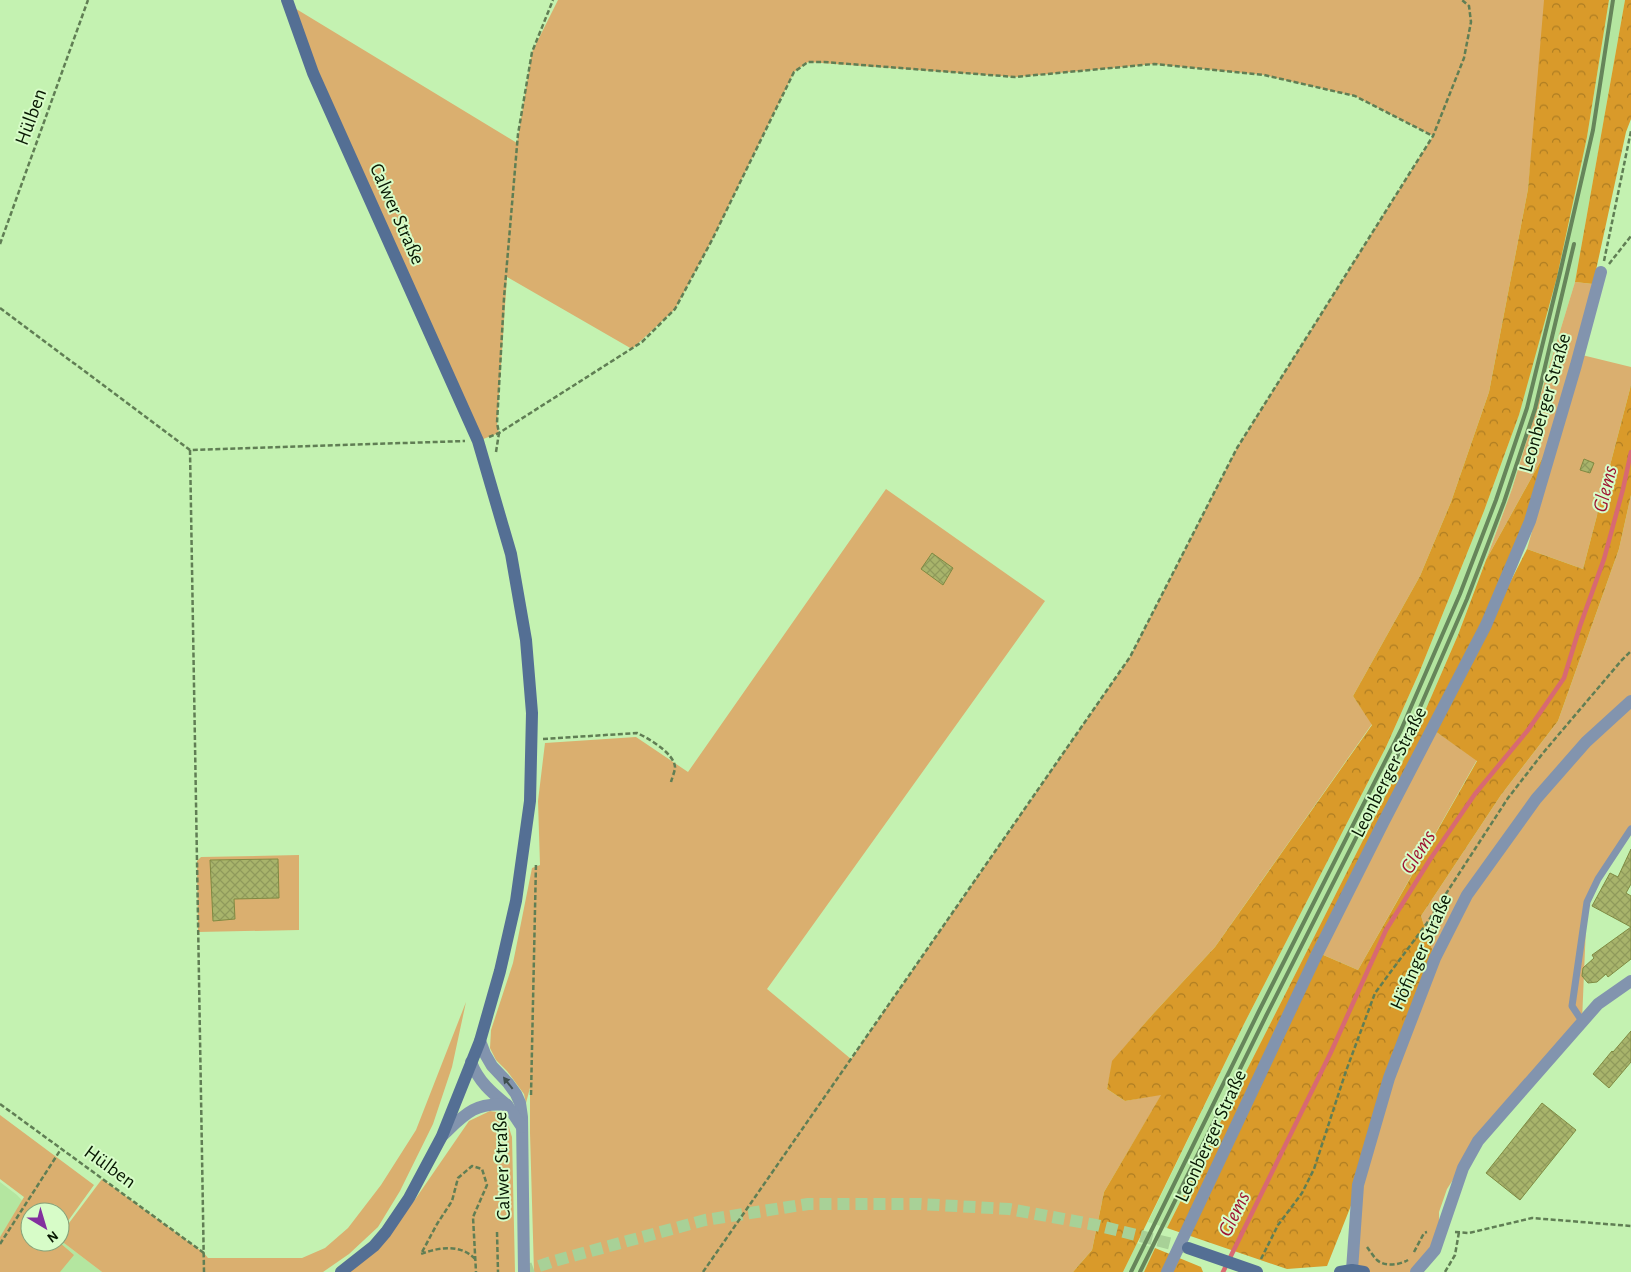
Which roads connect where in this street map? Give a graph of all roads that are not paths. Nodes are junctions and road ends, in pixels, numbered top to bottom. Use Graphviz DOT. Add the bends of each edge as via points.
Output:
graph roads {
  1 [pos="287,0"];
  2 [pos="1602,272"];
  3 [pos="1631,701"];
  4 [pos="1631,829"];
  5 [pos="1631,981"];
  6 [pos="1582,1021"];
  7 [pos="480,1041"];
  8 [pos="471,1062"];
  9 [pos="506,1106"];
  10 [pos="522,1128"];
  11 [pos="442,1136"];
  12 [pos="1188,1248"];
  13 [pos="1352,1271"];
  14 [pos="341,1272"];
  15 [pos="524,1272"];
  16 [pos="1167,1272"];
  17 [pos="1257,1272"];
  18 [pos="1416,1272"];
  1 -- 7 [label="main road, Calwer Straße" via="313,73 478,441 511,554 526,640 532,713 530,802 516,901"];
  2 -- 16 [label="street, Leonberger Straße" via="1530,520 1486,625 1316,956"];
  3 -- 13 [label="street, Höfinger Straße" via="1586,742 1536,799 1467,895 1435,958 1389,1078 1358,1185"];
  4 -- 6 [label="lane" via="1587,902 1572,1006"];
  5 -- 6 [label="street" via="1598,1004"];
  6 -- 18 [label="street" via="1478,1141 1463,1168 1435,1250"];
  7 -- 8 [label="main road, Calwer Straße"];
  10 -- 7 [label="street, Calwer Straße, one-way" via="518,1098 492,1066"];
  8 -- 9 [label="street" via="475,1073"];
  8 -- 11 [label="main road, Calwer Straße"];
  9 -- 10 [label="street"];
  9 -- 11 [label="street" via="481,1106 466,1113"];
  10 -- 15 [label="street, Calwer Straße"];
  11 -- 14 [label="main road, Calwer Straße" via="392,1224 374,1246"];
  12 -- 17 [label="main road"];
}
